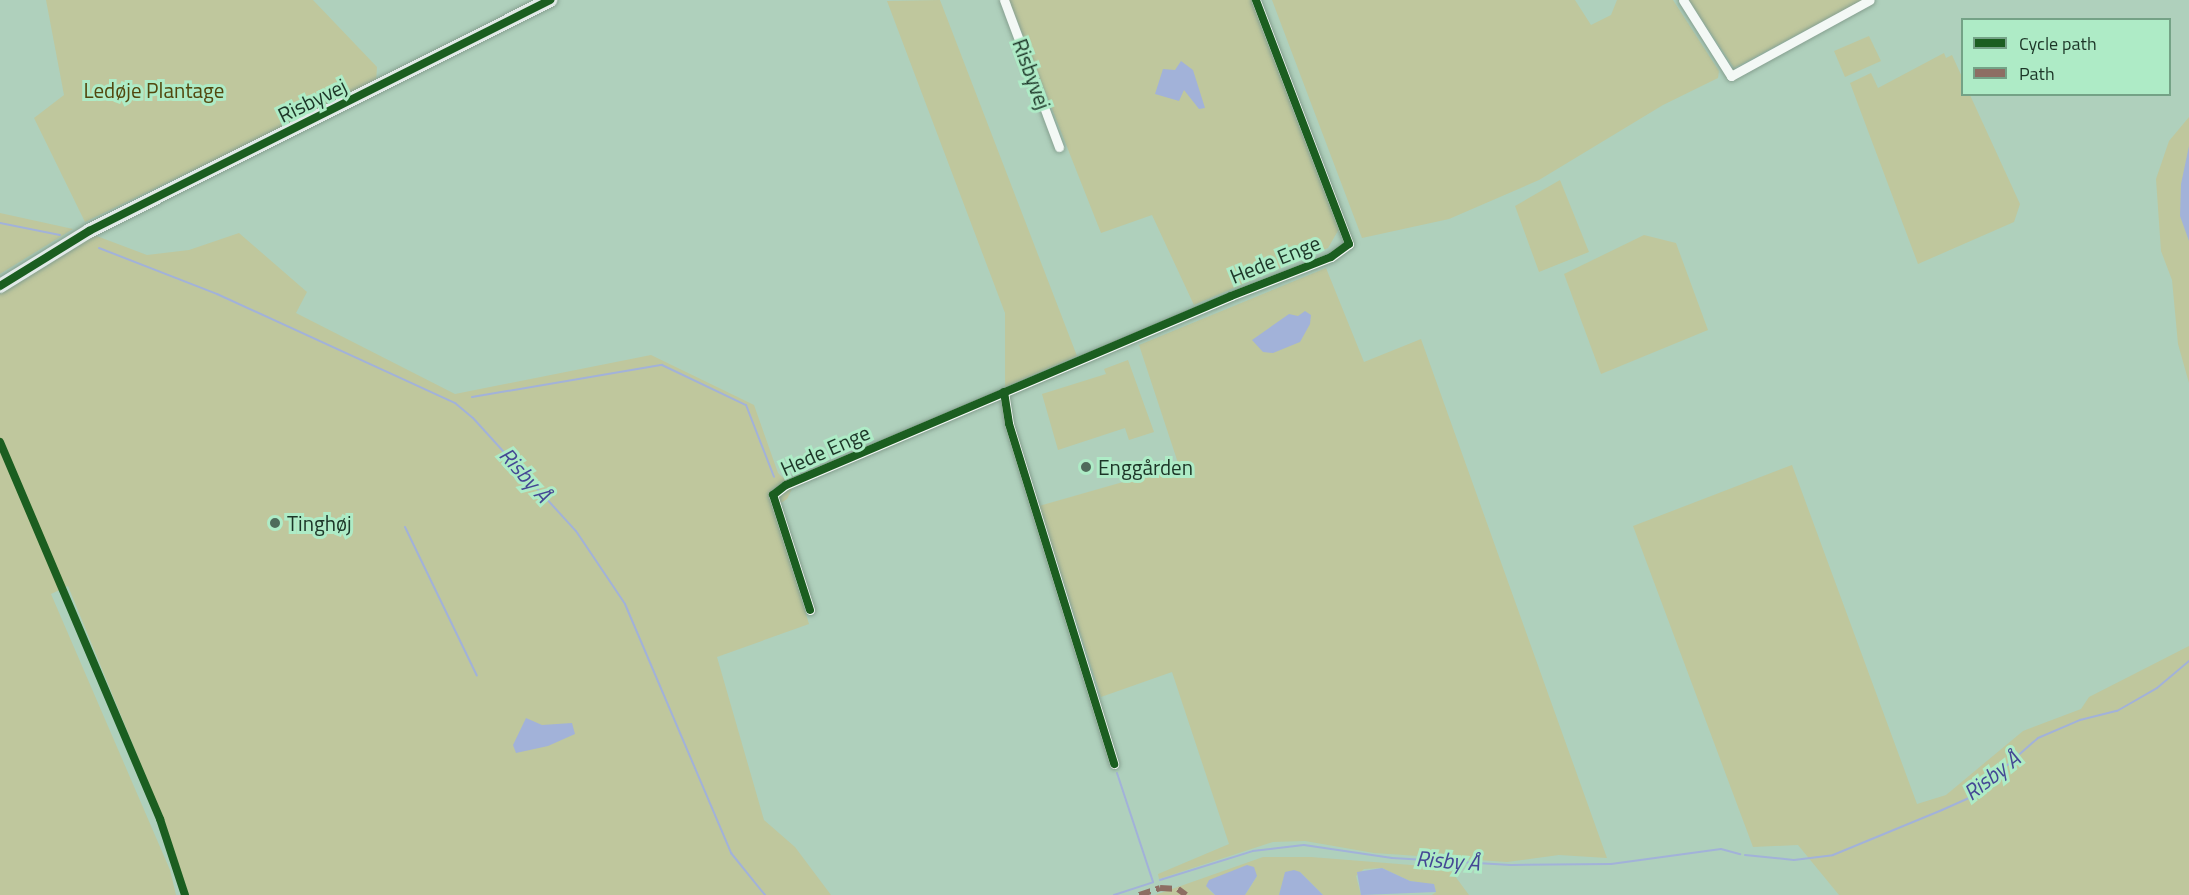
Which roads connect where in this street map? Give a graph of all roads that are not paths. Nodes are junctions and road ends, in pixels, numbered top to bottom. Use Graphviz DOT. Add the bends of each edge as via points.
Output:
graph roads {
  1 [pos="550,0"];
  2 [pos="1004,0"];
  3 [pos="1256,0"];
  4 [pos="1683,0"];
  5 [pos="1870,0"];
  6 [pos="1059,147"];
  7 [pos="0,286"];
  8 [pos="1004,392"];
  9 [pos="810,610"];
  10 [pos="1114,764"];
  1 -- 7 [label="street, Risbyvej" via="89,231"];
  2 -- 6 [label="street, Risbyvej"];
  3 -- 8 [label="street, Hede Enge" via="1349,244 1331,257"];
  4 -- 5 [label="street" via="1731,75"];
  8 -- 9 [label="street, Hede Enge" via="786,484 773,495"];
  8 -- 10 [label="street" via="1009,424"];
}
